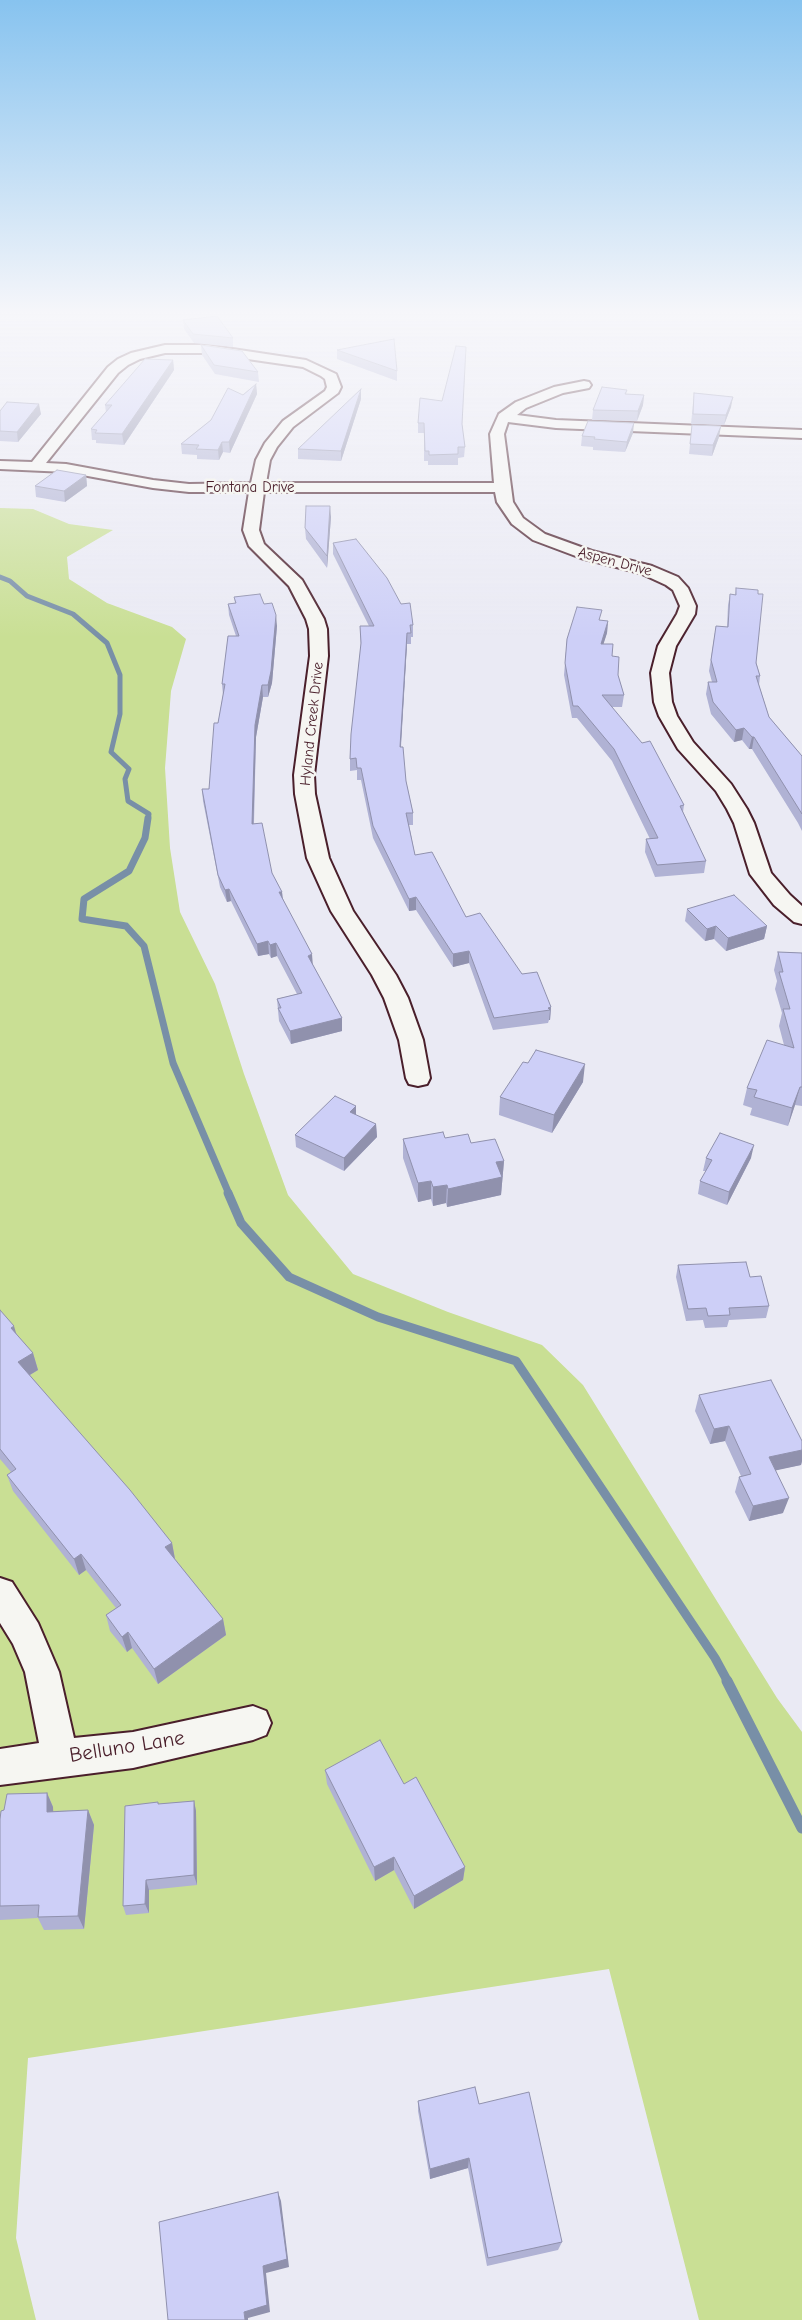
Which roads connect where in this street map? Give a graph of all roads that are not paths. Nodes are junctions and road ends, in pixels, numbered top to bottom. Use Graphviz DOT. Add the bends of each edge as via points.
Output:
graph roads {
  1 [pos="72,421"];
  2 [pos="293,421"];
  3 [pos="502,421"];
  4 [pos="541,421"];
  5 [pos="802,434"];
  6 [pos="0,465"];
  7 [pos="36,466"];
  8 [pos="502,487"];
  9 [pos="257,489"];
  10 [pos="802,917"];
  11 [pos="418,1078"];
  12 [pos="0,1594"];
  13 [pos="252,1724"];
  14 [pos="60,1758"];
  15 [pos="0,1767"];
  1 -- 7 [label="street, Hyland Creek Drive"];
  2 -- 9 [label="street, Hyland Creek Drive" via="278,435 263,460"];
  3 -- 8 [label="street, Aspen Drive" via="497,434"];
  4 -- 5 [label="street"];
  6 -- 7 [label="street, Fontana Drive"];
  7 -- 9 [label="street, Fontana Drive" via="83,470 171,486"];
  8 -- 9 [label="street, Fontana Drive"];
  8 -- 10 [label="street, Aspen Drive" via="510,512 526,530 578,552 646,569 680,588 688,606 667,646 660,673 668,716 685,745 724,788 737,809 761,874 782,900"];
  9 -- 11 [label="street, Hyland Creek Drive" via="253,539 263,554 296,584 318,629 319,656 304,775 312,838 342,911 396,998 411,1040"];
  12 -- 14 [label="street" via="26,1634 42,1672"];
  13 -- 14 [label="street, Belluno Lane" via="133,1750"];
  14 -- 15 [label="street, Belluno Lane"];
}
